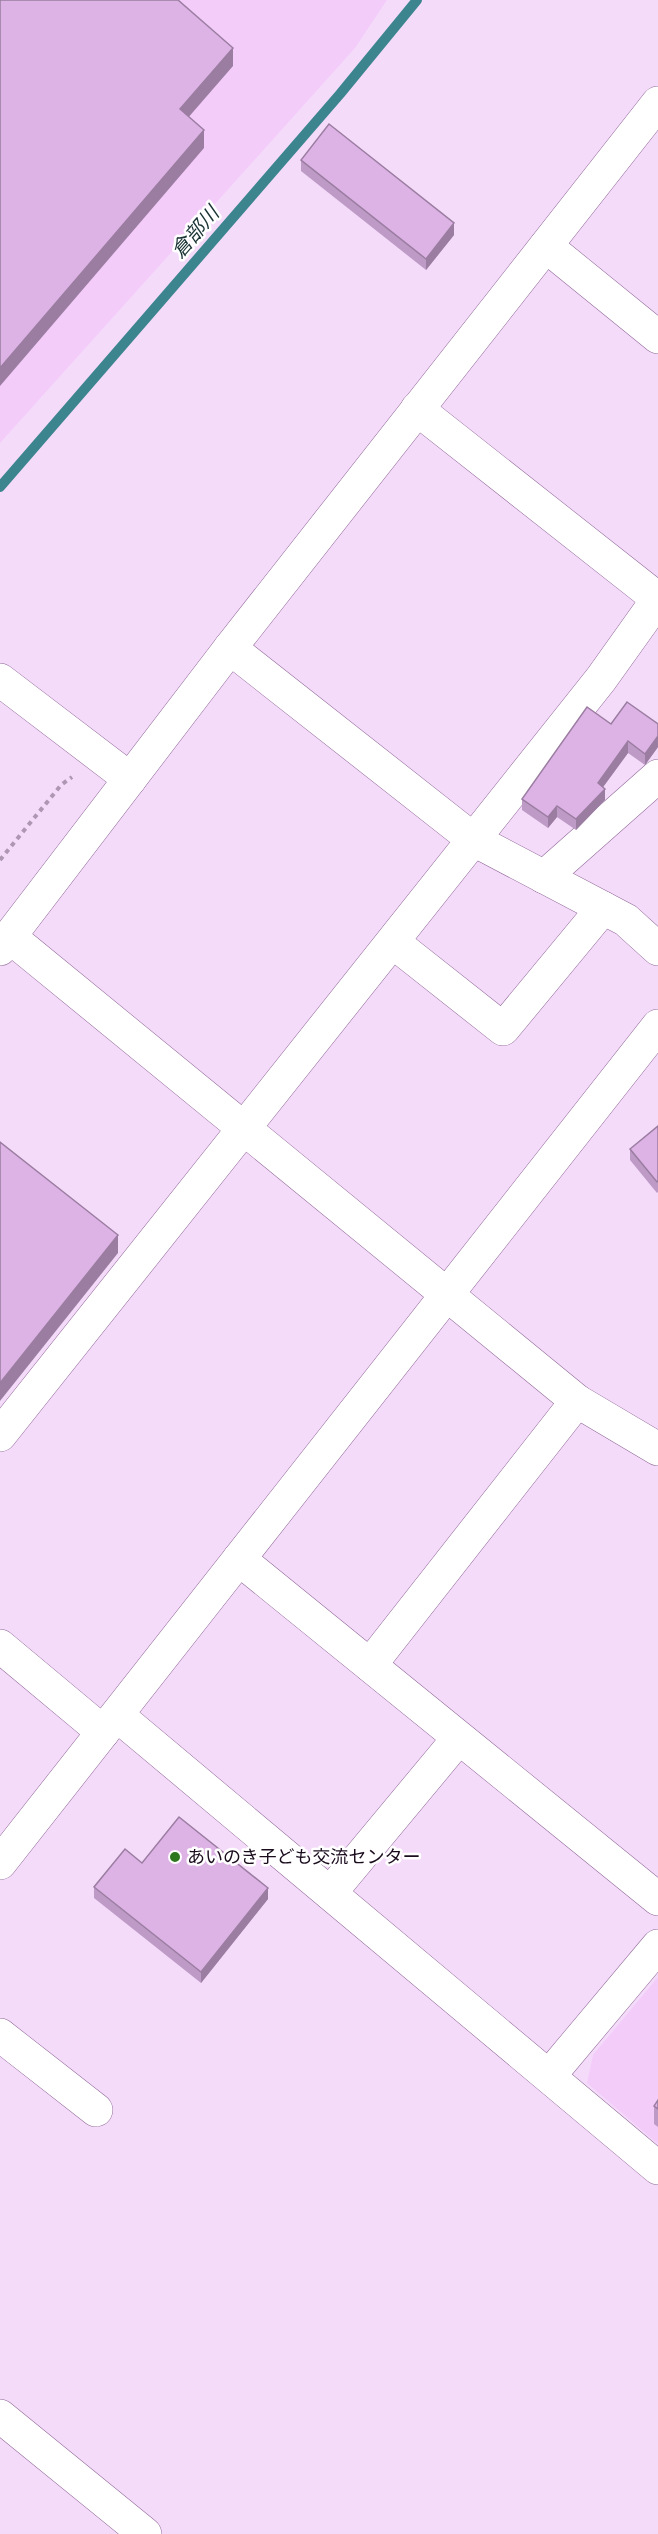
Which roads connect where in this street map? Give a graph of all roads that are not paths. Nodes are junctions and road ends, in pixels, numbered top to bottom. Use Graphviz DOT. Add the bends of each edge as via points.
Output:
graph roads {
  1 [pos="658,103"];
  2 [pos="546,246"];
  3 [pos="658,337"];
  4 [pos="417,409"];
  5 [pos="658,599"];
  6 [pos="230,648"];
  7 [pos="0,680"];
  8 [pos="658,776"];
  9 [pos="130,779"];
  10 [pos="474,840"];
  11 [pos="544,877"];
  12 [pos="603,908"];
  13 [pos="393,942"];
  14 [pos="5,943"];
  15 [pos="658,949"];
  16 [pos="658,1026"];
  17 [pos="243,1130"];
  18 [pos="447,1295"];
  19 [pos="577,1401"];
  20 [pos="0,1435"];
  21 [pos="658,1449"];
  22 [pos="239,1559"];
  23 [pos="0,1646"];
  24 [pos="370,1665"];
  25 [pos="110,1723"];
  26 [pos="458,1739"];
  27 [pos="0,1863"];
  28 [pos="330,1893"];
  29 [pos="658,1899"];
  30 [pos="658,1946"];
  31 [pos="0,2035"];
  32 [pos="549,2076"];
  33 [pos="96,2110"];
  34 [pos="658,2168"];
  35 [pos="0,2416"];
  36 [pos="145,2534"];
  1 -- 2 [label="street"];
  2 -- 3 [label="street"];
  2 -- 4 [label="street"];
  4 -- 5 [label="street"];
  4 -- 6 [label="street"];
  5 -- 10 [label="street" via="602,679"];
  6 -- 9 [label="street"];
  6 -- 10 [label="street"];
  7 -- 9 [label="street"];
  8 -- 11 [label="street"];
  9 -- 14 [label="street"];
  10 -- 11 [label="street"];
  10 -- 13 [label="street"];
  11 -- 12 [label="street"];
  12 -- 13 [label="street" via="503,1029"];
  12 -- 15 [label="street" via="626,920"];
  13 -- 17 [label="street"];
  14 -- 17 [label="street"];
  16 -- 18 [label="street"];
  17 -- 18 [label="street"];
  17 -- 20 [label="street"];
  18 -- 19 [label="street"];
  18 -- 22 [label="street"];
  19 -- 21 [label="street"];
  19 -- 24 [label="street"];
  22 -- 24 [label="street"];
  22 -- 25 [label="street"];
  23 -- 25 [label="street"];
  24 -- 26 [label="street"];
  25 -- 27 [label="street"];
  25 -- 28 [label="street"];
  26 -- 28 [label="street"];
  26 -- 29 [label="street"];
  28 -- 32 [label="street"];
  30 -- 32 [label="street"];
  31 -- 33 [label="street"];
  32 -- 34 [label="street"];
  35 -- 36 [label="street"];
}
